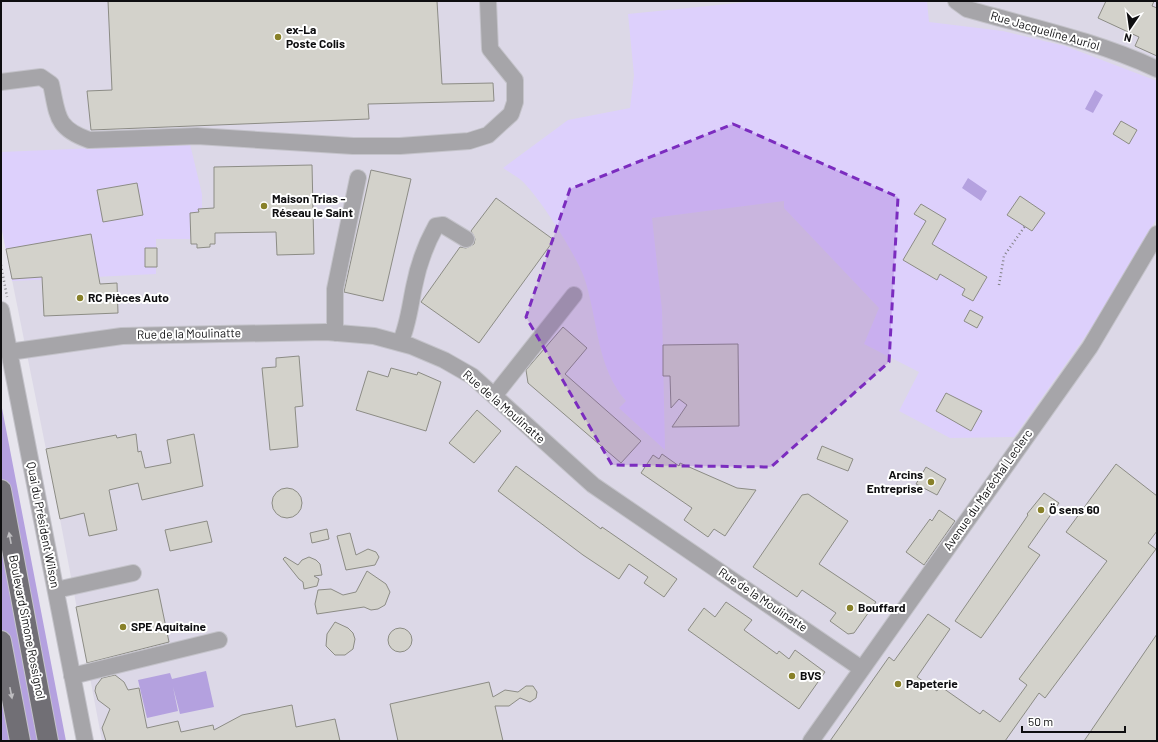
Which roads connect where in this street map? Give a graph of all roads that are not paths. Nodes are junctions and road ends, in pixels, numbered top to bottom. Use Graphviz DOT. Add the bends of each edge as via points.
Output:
graph roads {
  1 [pos="488,1"];
  2 [pos="956,1"];
  3 [pos="1157,69"];
  4 [pos="1,82"];
  5 [pos="358,178"];
  6 [pos="1157,234"];
  7 [pos="466,239"];
  8 [pos="574,296"];
  9 [pos="1,310"];
  10 [pos="335,333"];
  11 [pos="400,343"];
  12 [pos="9,352"];
  13 [pos="494,396"];
  14 [pos="1,490"];
  15 [pos="133,574"];
  16 [pos="56,590"];
  17 [pos="219,640"];
  18 [pos="1,641"];
  19 [pos="862,669"];
  20 [pos="72,676"];
  21 [pos="20,741"];
  22 [pos="48,741"];
  23 [pos="85,741"];
  24 [pos="811,741"];
  1 -- 4 [label="street" via="490,49 515,80 515,102 511,114 488,136 468,141 400,146 353,146 197,136 89,140 74,134 63,124 55,111 51,84 41,76"];
  2 -- 3 [label="street, Rue Jacqueline Auriol" via="968,9 1080,40"];
  5 -- 10 [label="street" via="335,289"];
  6 -- 19 [label="street, Avenue du Maréchal Leclerc" via="1090,347"];
  7 -- 11 [label="street" via="444,225 436,226 428,240 414,284 405,332"];
  8 -- 13 [label="street"];
  9 -- 12 [label="street, Quai du Président Wilson"];
  10 -- 11 [label="street, Rue de la Moulinatte" via="374,336"];
  10 -- 12 [label="street, Rue de la Moulinatte" via="122,336"];
  11 -- 13 [label="street, Rue de la Moulinatte" via="444,360 472,376"];
  12 -- 16 [label="street, Quai du Président Wilson"];
  13 -- 19 [label="street, Rue de la Moulinatte" via="593,485"];
  22 -- 14 [label="main road, Boulevard Simone Rossignol, one-way"];
  15 -- 16 [label="street"];
  16 -- 20 [label="street, Quai du Président Wilson"];
  17 -- 20 [label="street"];
  18 -- 21 [label="main road, one-way"];
  19 -- 24 [label="street, Avenue du Maréchal Leclerc"];
  20 -- 23 [label="street, Quai du Président Wilson"];
}
